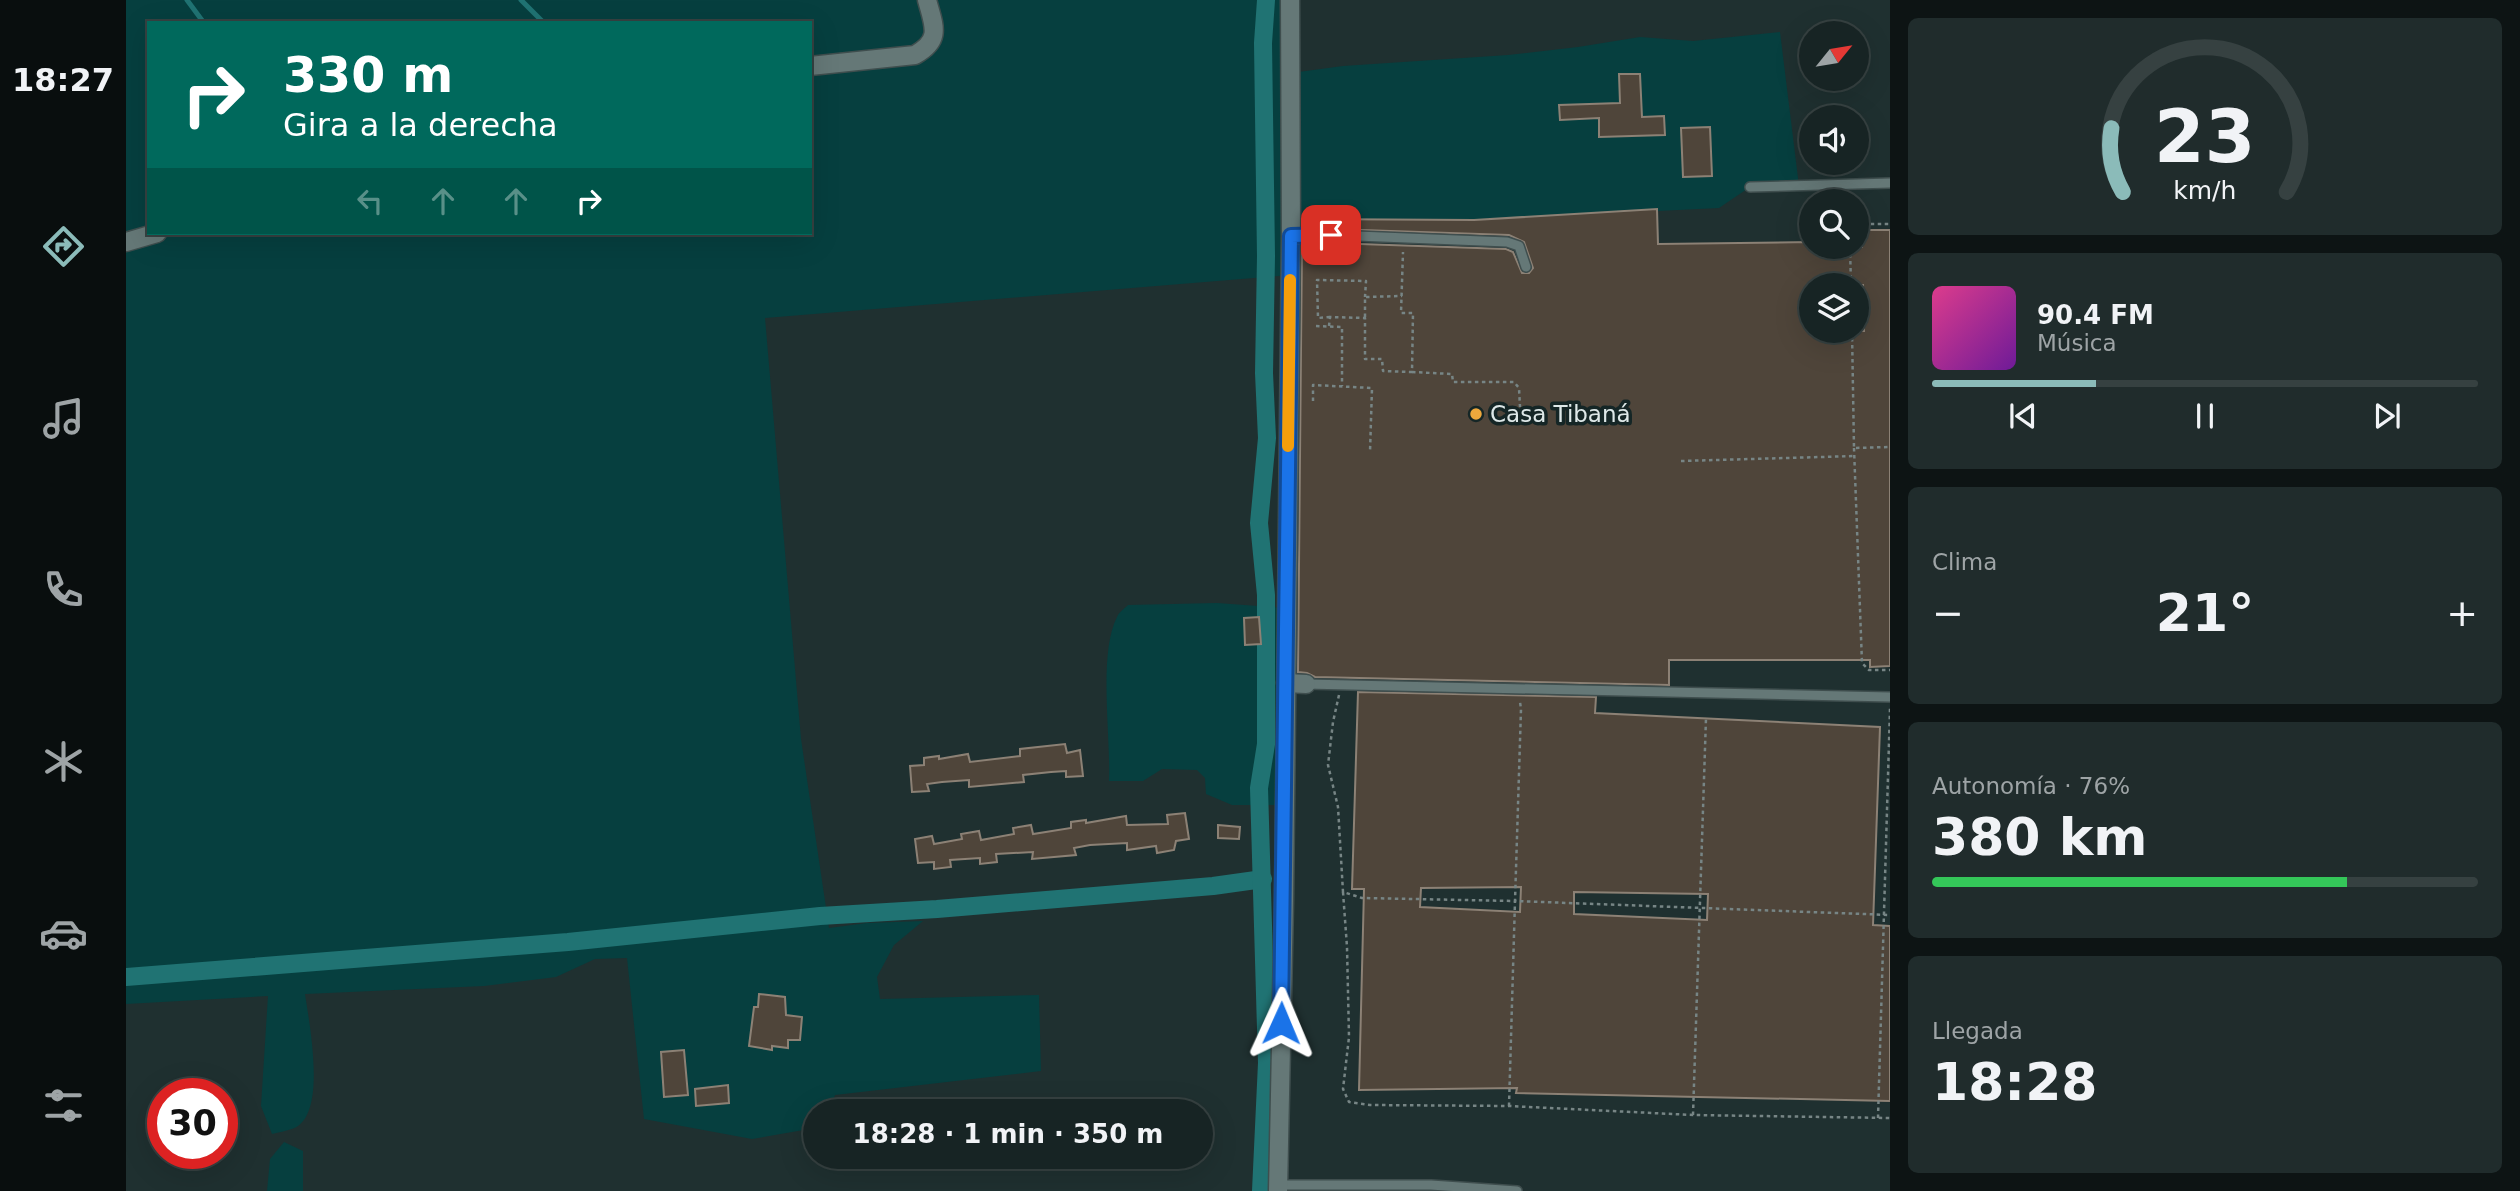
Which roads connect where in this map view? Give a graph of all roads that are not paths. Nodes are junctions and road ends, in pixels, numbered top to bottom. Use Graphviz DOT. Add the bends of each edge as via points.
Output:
graph roads {
  1 [pos="927,0"];
  2 [pos="1290,0"];
  3 [pos="812,66"];
  4 [pos="1890,183"];
  5 [pos="1750,187"];
  6 [pos="150,235"];
  7 [pos="1291,236"];
  8 [pos="126,242"];
  9 [pos="1526,267"];
  10 [pos="1286,683"];
  11 [pos="1306,684"];
  12 [pos="1890,697"];
  13 [pos="1278,1188"];
  14 [pos="1431,1188"];
  15 [pos="1517,1191"];
  1 -- 3 [label="street" via="934,26 933,40 926,49 915,55"];
  2 -- 7 [label="street"];
  4 -- 5 [label="lane"];
  6 -- 8 [label="street"];
  7 -- 9 [label="lane" via="1507,242 1518,246"];
  7 -- 10 [label="street"];
  10 -- 11 [label="street"];
  10 -- 13 [label="street"];
  11 -- 12 [label="lane"];
  13 -- 14 [label="lane"];
  14 -- 15 [label="lane"];
}
